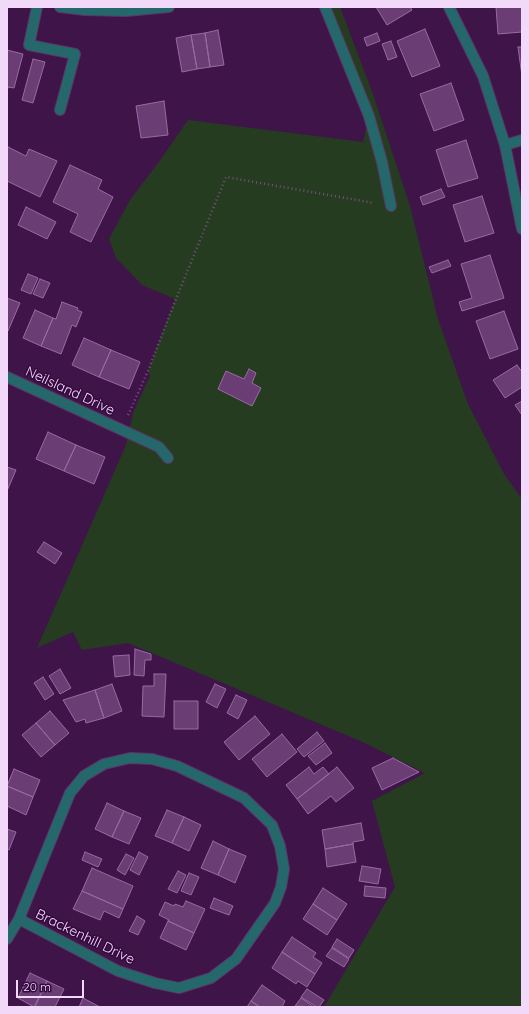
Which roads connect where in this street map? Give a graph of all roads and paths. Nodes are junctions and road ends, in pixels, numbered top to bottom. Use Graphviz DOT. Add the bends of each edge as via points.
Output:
graph roads {
  1 [pos="37,7"];
  2 [pos="60,7"];
  3 [pos="169,7"];
  4 [pos="325,7"];
  5 [pos="450,7"];
  6 [pos="60,110"];
  7 [pos="522,140"];
  8 [pos="505,145"];
  9 [pos="391,206"];
  10 [pos="522,229"];
  11 [pos="7,377"];
  12 [pos="122,430"];
  13 [pos="168,458"];
  14 [pos="19,919"];
  15 [pos="7,939"];
  1 -- 6 [label="street" via="29,45 75,54"];
  2 -- 3 [label="street" via="126,11"];
  4 -- 9 [label="street" via="369,116"];
  5 -- 8 [label="street" via="483,76"];
  7 -- 8 [label="street"];
  8 -- 10 [label="street"];
  9 -- 12 [label="path" via="226,177"];
  11 -- 12 [label="street, Neilsland Drive"];
  12 -- 13 [label="street, Neilsland Drive" via="159,447"];
  14 -- 14 [label="street, Brackenhill Drive" via="70,793 84,776 104,764 130,758 177,766 244,798 272,825 280,846 284,869 275,903 236,960 211,978 179,988 118,971"];
  14 -- 15 [label="street, Brackenhill Drive"];
}
